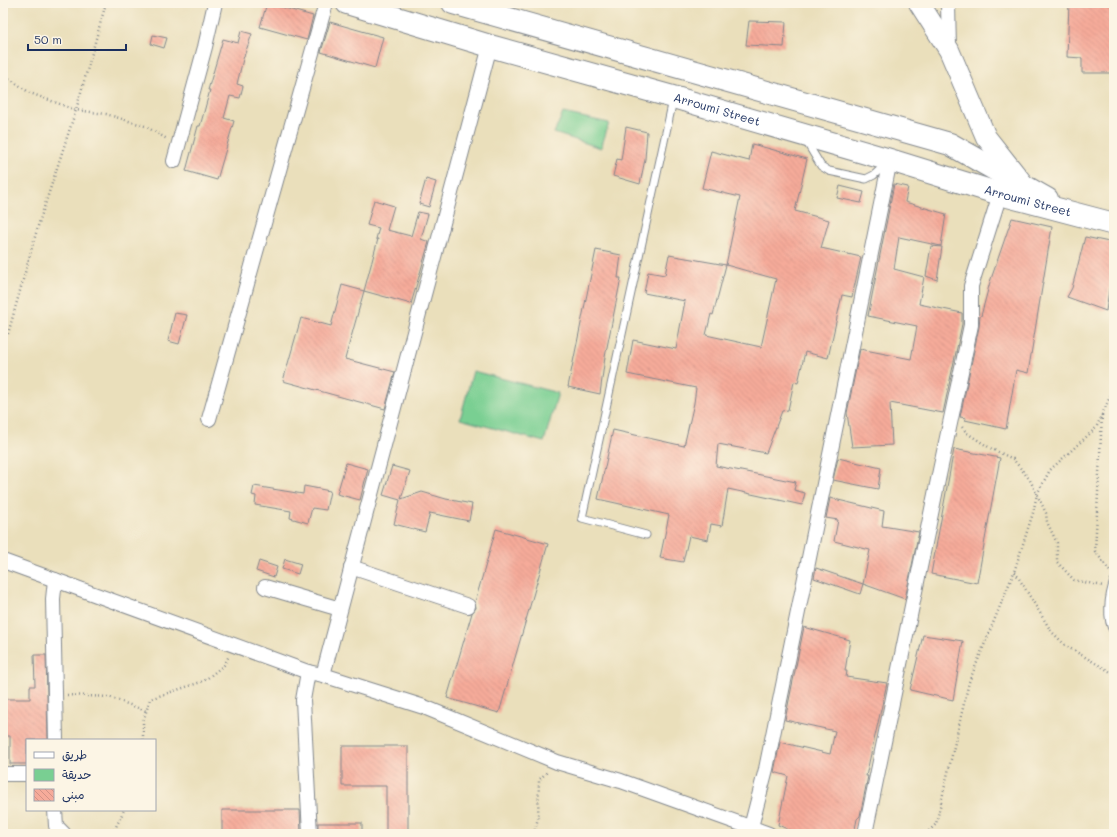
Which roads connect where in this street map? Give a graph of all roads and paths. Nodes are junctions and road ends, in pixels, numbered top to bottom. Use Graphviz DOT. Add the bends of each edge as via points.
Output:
graph roads {
  1 [pos="106,3"];
  2 [pos="215,3"];
  3 [pos="326,3"];
  4 [pos="347,3"];
  5 [pos="452,3"];
  6 [pos="919,3"];
  7 [pos="948,3"];
  8 [pos="490,46"];
  9 [pos="949,50"];
  10 [pos="3,74"];
  11 [pos="673,97"];
  12 [pos="76,110"];
  13 [pos="178,145"];
  14 [pos="890,160"];
  15 [pos="174,161"];
  16 [pos="1025,186"];
  17 [pos="1000,194"];
  18 [pos="1074,214"];
  19 [pos="1114,224"];
  20 [pos="8,334"];
  21 [pos="1114,388"];
  22 [pos="1102,413"];
  23 [pos="952,415"];
  24 [pos="209,419"];
  25 [pos="1037,494"];
  26 [pos="646,535"];
  27 [pos="3,561"];
  28 [pos="351,567"];
  29 [pos="1014,572"];
  30 [pos="1114,577"];
  31 [pos="55,580"];
  32 [pos="1113,584"];
  33 [pos="265,587"];
  34 [pos="468,606"];
  35 [pos="340,609"];
  36 [pos="1114,632"];
  37 [pos="235,645"];
  38 [pos="308,672"];
  39 [pos="1114,674"];
  40 [pos="323,675"];
  41 [pos="55,695"];
  42 [pos="146,711"];
  43 [pos="56,739"];
  44 [pos="143,739"];
  45 [pos="557,762"];
  46 [pos="3,774"];
  47 [pos="26,774"];
  48 [pos="55,811"];
  49 [pos="124,811"];
  50 [pos="751,827"];
  51 [pos="64,834"];
  52 [pos="108,834"];
  53 [pos="310,834"];
  54 [pos="534,834"];
  55 [pos="769,834"];
  56 [pos="865,834"];
  57 [pos="926,834"];
  1 -- 12 [label="path"];
  2 -- 13 [label="street"];
  3 -- 24 [label="street"];
  4 -- 8 [label="main road, Arroumi Street"];
  5 -- 16 [label="main road, Arroumi Street" via="950,144"];
  6 -- 9 [label="main road"];
  7 -- 9 [label="street"];
  8 -- 11 [label="main road, Arroumi Street"];
  8 -- 28 [label="street"];
  9 -- 16 [label="main road" via="986,137"];
  10 -- 12 [label="path" via="30,93"];
  11 -- 14 [label="main road, Arroumi Street"];
  11 -- 26 [label="lane" via="582,518"];
  12 -- 13 [label="path" via="106,114 145,126"];
  12 -- 20 [label="path" via="38,226"];
  13 -- 15 [label="street"];
  14 -- 17 [label="main road, Arroumi Street"];
  14 -- 50 [label="street" via="766,769"];
  16 -- 18 [label="main road, Arroumi Street"];
  17 -- 18 [label="main road, Arroumi Street"];
  17 -- 23 [label="street" via="971,286 971,326"];
  18 -- 19 [label="main road"];
  21 -- 22 [label="path"];
  22 -- 25 [label="path" via="1096,428 1050,470"];
  22 -- 30 [label="path" via="1095,551"];
  23 -- 25 [label="path" via="967,433 1013,459 1030,480"];
  23 -- 56 [label="street"];
  25 -- 29 [label="path"];
  25 -- 32 [label="path" via="1057,543 1057,562 1074,580"];
  27 -- 31 [label="street"];
  28 -- 34 [label="street"];
  28 -- 35 [label="street"];
  29 -- 39 [label="path" via="1051,631 1066,646"];
  29 -- 57 [label="path" via="969,682 936,824"];
  31 -- 37 [label="street"];
  31 -- 41 [label="street"];
  32 -- 36 [label="lane" via="1109,611"];
  33 -- 35 [label="street"];
  35 -- 40 [label="street"];
  37 -- 38 [label="street"];
  37 -- 42 [label="path" via="224,665 204,681 150,699"];
  38 -- 40 [label="street"];
  38 -- 53 [label="street" via="303,700"];
  40 -- 45 [label="street" via="424,707"];
  41 -- 42 [label="path" via="109,697"];
  41 -- 43 [label="street"];
  42 -- 44 [label="path"];
  45 -- 50 [label="street" via="621,781"];
  45 -- 54 [label="path" via="540,780 538,818"];
  46 -- 47 [label="street"];
  48 -- 51 [label="street" via="56,826"];
  49 -- 52 [label="path" via="114,831"];
  50 -- 55 [label="street"];
}
